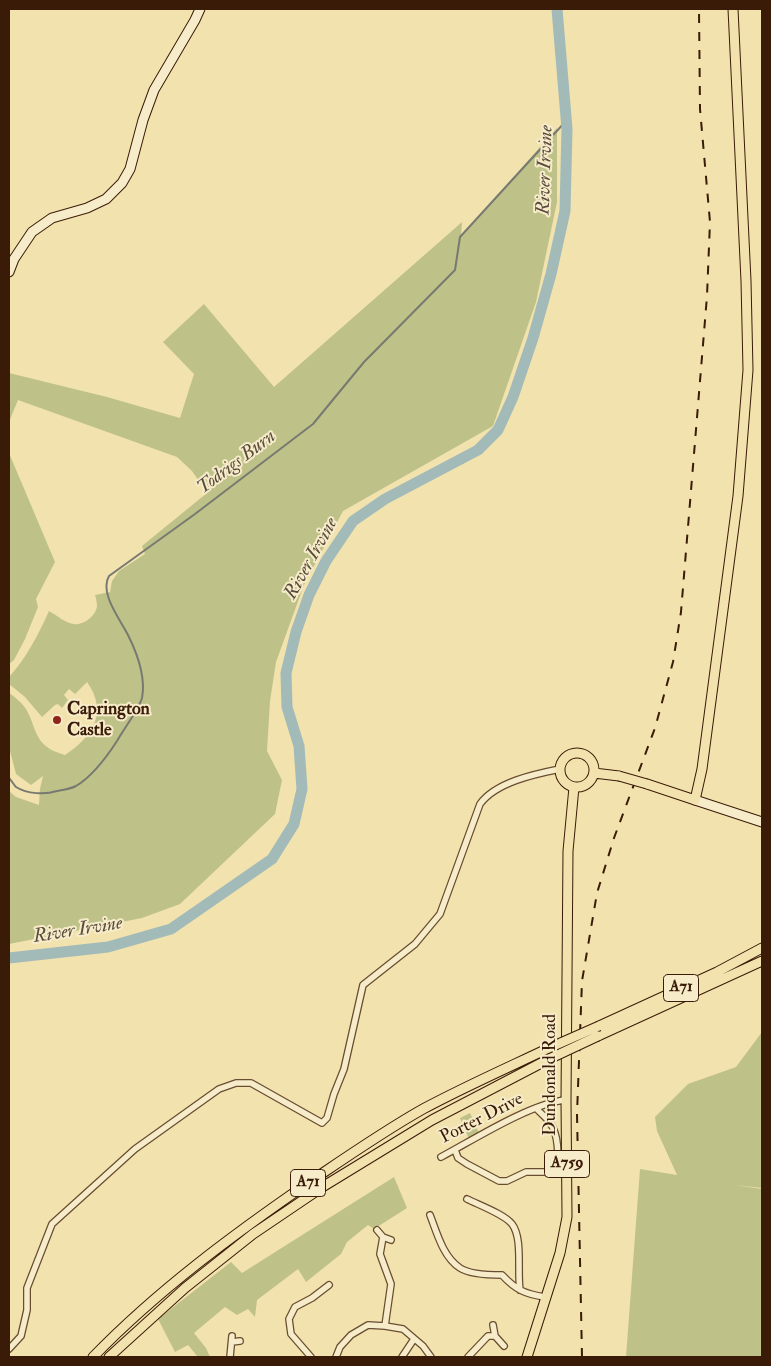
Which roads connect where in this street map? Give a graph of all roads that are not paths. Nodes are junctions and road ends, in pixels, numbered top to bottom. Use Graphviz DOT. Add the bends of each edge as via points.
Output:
graph roads {
  1 [pos="200,9"];
  2 [pos="733,9"];
  3 [pos="9,272"];
  4 [pos="560,769"];
  5 [pos="594,773"];
  6 [pos="574,787"];
  7 [pos="695,800"];
  8 [pos="762,822"];
  9 [pos="762,948"];
  10 [pos="762,961"];
  11 [pos="566,1100"];
  12 [pos="536,1108"];
  13 [pos="455,1150"];
  14 [pos="441,1157"];
  15 [pos="467,1199"];
  16 [pos="430,1215"];
  17 [pos="377,1230"];
  18 [pos="384,1237"];
  19 [pos="391,1240"];
  20 [pos="329,1285"];
  21 [pos="520,1290"];
  22 [pos="545,1297"];
  23 [pos="493,1325"];
  24 [pos="385,1326"];
  25 [pos="495,1336"];
  26 [pos="414,1339"];
  27 [pos="240,1342"];
  28 [pos="504,1346"];
  29 [pos="9,1349"];
  30 [pos="92,1357"];
  31 [pos="109,1357"];
  32 [pos="230,1357"];
  33 [pos="311,1357"];
  34 [pos="336,1357"];
  35 [pos="402,1357"];
  36 [pos="431,1357"];
  37 [pos="468,1357"];
  38 [pos="527,1357"];
  1 -- 3 [label="street" via="154,90 142,120 130,169 122,183 106,199 52,218 32,232"];
  2 -- 7 [label="main road" via="748,370 738,496 702,769"];
  4 -- 5 [label="main road" via="565,757 577,752 589,756"];
  4 -- 6 [label="main road" via="563,780"];
  4 -- 29 [label="street" via="528,776 487,795 480,804 440,914 415,944 363,985 344,1069 327,1118 322,1123 251,1083 236,1083 219,1089 135,1149 52,1224 27,1288 27,1310 21,1336"];
  5 -- 6 [label="main road" via="587,784"];
  5 -- 7 [label="main road, bridge" via="619,776"];
  6 -- 11 [label="main road, Dundonald Road / A759" via="568,851"];
  7 -- 8 [label="street"];
  9 -- 30 [label="main road, A71, bridge" via="424,1108 390,1128 250,1223 178,1279"];
  10 -- 31 [label="main road, A71, bridge" via="549,1059 432,1120 324,1186 254,1234 185,1288"];
  11 -- 12 [label="street, Porter Drive"];
  11 -- 22 [label="main road, Dundonald Road / A759" via="567,1217 560,1253"];
  12 -- 13 [label="street, Porter Drive"];
  12 -- 13 [label="street" via="555,1131 558,1164 555,1170 526,1172 507,1181 499,1181 458,1158"];
  13 -- 14 [label="street, Porter Drive"];
  15 -- 21 [label="street" via="513,1225 517,1236"];
  16 -- 21 [label="street" via="447,1255 461,1269 502,1276"];
  17 -- 18 [label="street"];
  18 -- 19 [label="street"];
  18 -- 24 [label="street" via="380,1254 391,1284"];
  20 -- 33 [label="street" via="295,1307 289,1319 291,1334"];
  21 -- 22 [label="street"];
  22 -- 38 [label="main road, Dundonald Road / A759"];
  23 -- 25 [label="street"];
  24 -- 26 [label="street" via="403,1329"];
  24 -- 34 [label="street" via="368,1325 351,1335"];
  25 -- 28 [label="street"];
  25 -- 37 [label="street" via="488,1336"];
  26 -- 35 [label="street"];
  26 -- 36 [label="street"];
  27 -- 32 [label="street" via="232,1339"];
}
